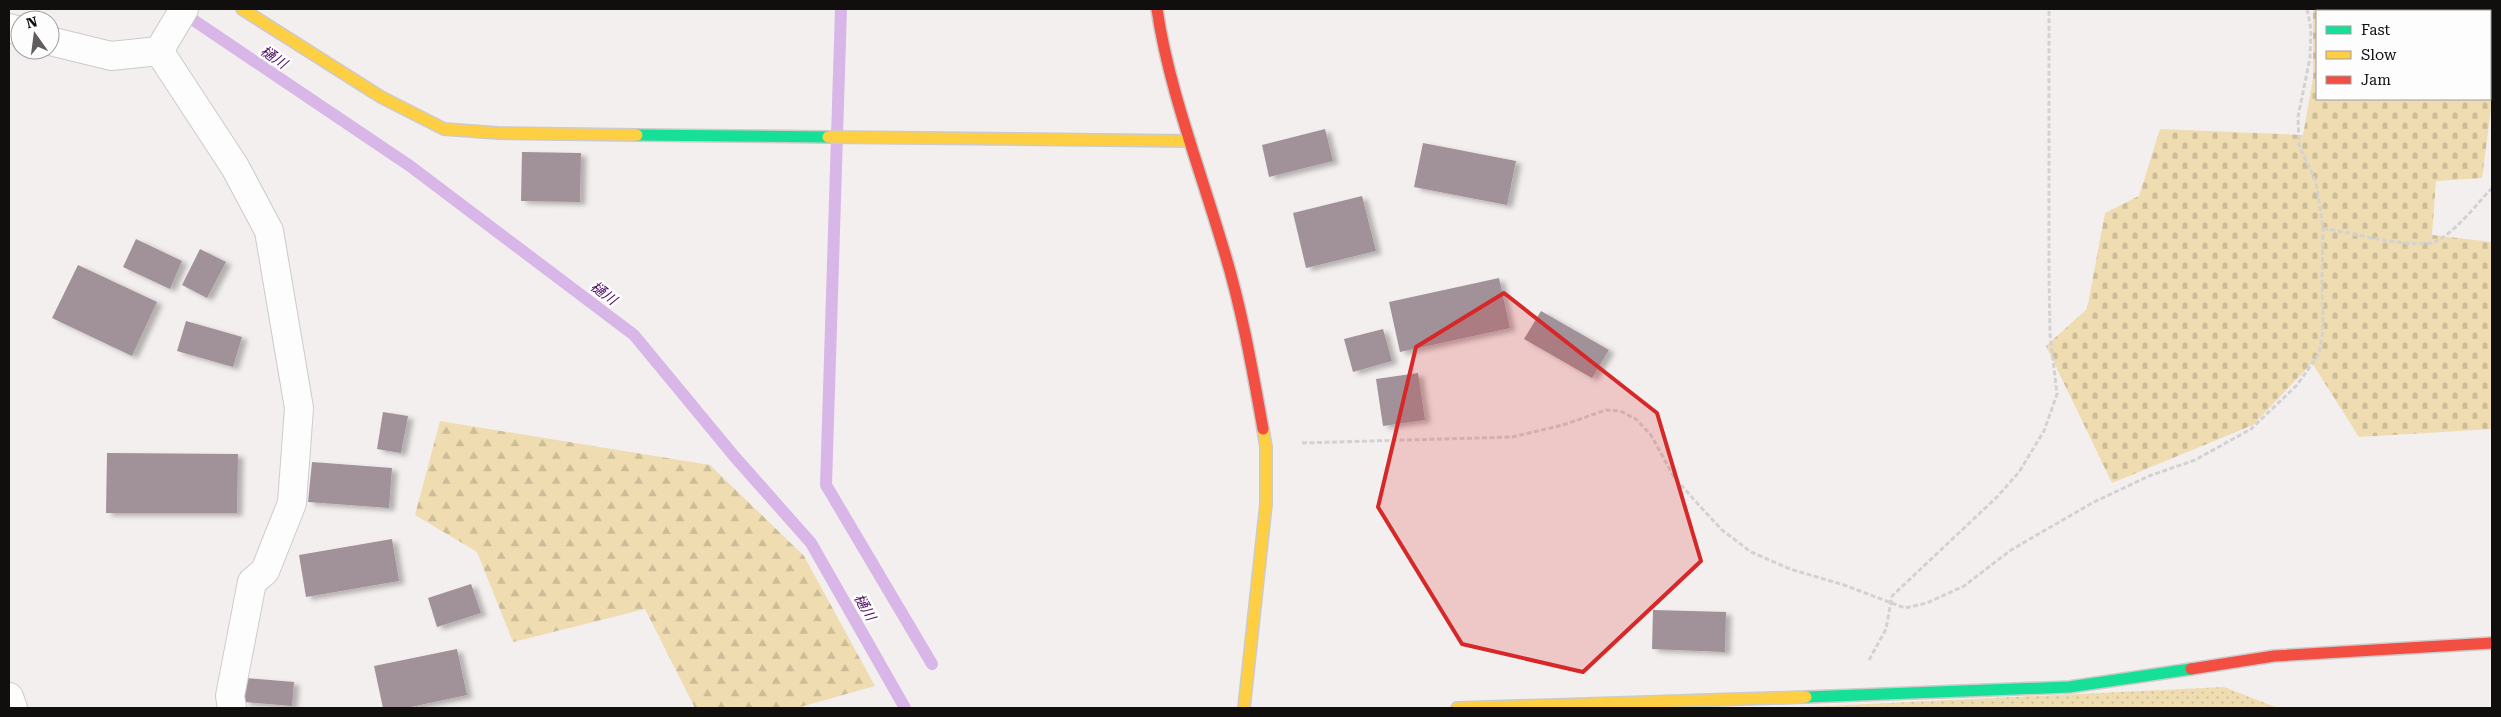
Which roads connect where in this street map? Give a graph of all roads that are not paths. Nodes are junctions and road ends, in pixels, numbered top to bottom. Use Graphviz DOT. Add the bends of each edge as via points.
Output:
graph roads {
  1 [pos="184,9"];
  2 [pos="242,9"];
  3 [pos="1157,9"];
  4 [pos="60,44"];
  5 [pos="163,44"];
  6 [pos="1190,141"];
  7 [pos="2492,643"];
  8 [pos="9,697"];
  9 [pos="1610,707"];
  10 [pos="13,708"];
  11 [pos="232,708"];
  12 [pos="1244,708"];
  13 [pos="1457,708"];
  1 -- 5 [label="street"];
  2 -- 6 [label="street" via="381,97 444,129 498,133"];
  3 -- 6 [label="street"];
  4 -- 5 [label="street" via="110,56"];
  5 -- 11 [label="street" via="269,231 299,408 292,504 265,570 252,582 230,696"];
  6 -- 12 [label="street" via="1228,264 1266,447 1266,504"];
  7 -- 9 [label="street" via="2274,656 2069,687"];
  8 -- 10 [label="street"];
  9 -- 13 [label="street"];
}
